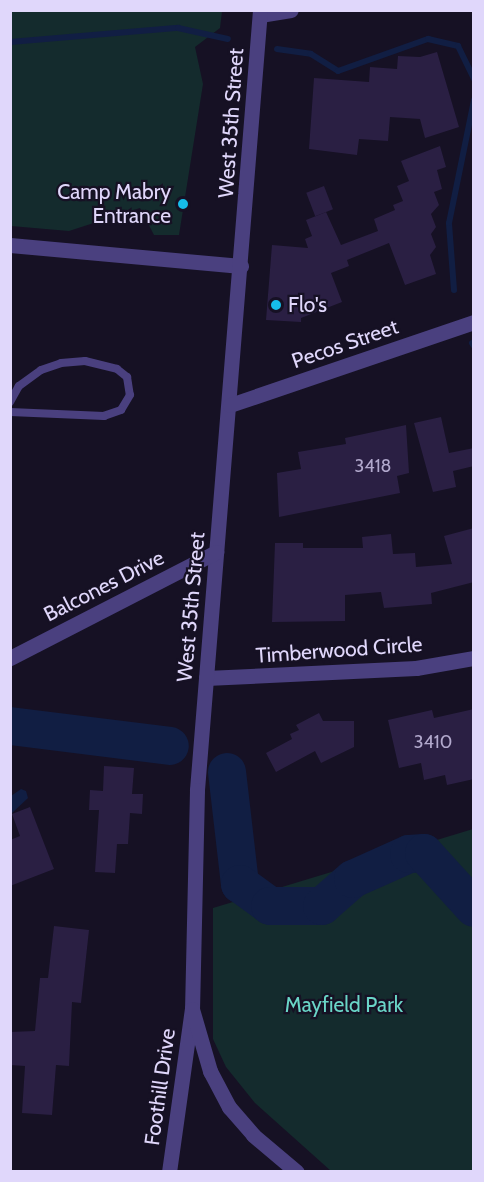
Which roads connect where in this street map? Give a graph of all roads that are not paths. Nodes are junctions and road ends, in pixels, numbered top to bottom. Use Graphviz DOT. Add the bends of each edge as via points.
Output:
graph roads {
  1 [pos="291,10"];
  2 [pos="260,13"];
  3 [pos="10,245"];
  4 [pos="241,266"];
  5 [pos="474,322"];
  6 [pos="10,402"];
  7 [pos="231,405"];
  8 [pos="10,412"];
  9 [pos="216,552"];
  10 [pos="10,658"];
  11 [pos="474,658"];
  12 [pos="206,678"];
  13 [pos="192,1009"];
  14 [pos="170,1172"];
  15 [pos="297,1172"];
  1 -- 2 [label="street"];
  2 -- 4 [label="street, West 35th Street"];
  3 -- 4 [label="street"];
  4 -- 7 [label="street, West 35th Street"];
  5 -- 7 [label="street, Pecos Street"];
  6 -- 8 [label="lane" via="19,386 41,370 85,361 117,369 127,377 130,395 121,410 104,416"];
  7 -- 9 [label="street, West 35th Street"];
  9 -- 10 [label="street, Balcones Drive"];
  9 -- 12 [label="street, West 35th Street"];
  11 -- 12 [label="street, Timberwood Circle" via="416,668"];
  12 -- 13 [label="street, West 35th Street" via="196,790"];
  13 -- 14 [label="street, Foothill Drive"];
  13 -- 15 [label="street, West 35th Street" via="210,1071 230,1107 254,1135"];
}
